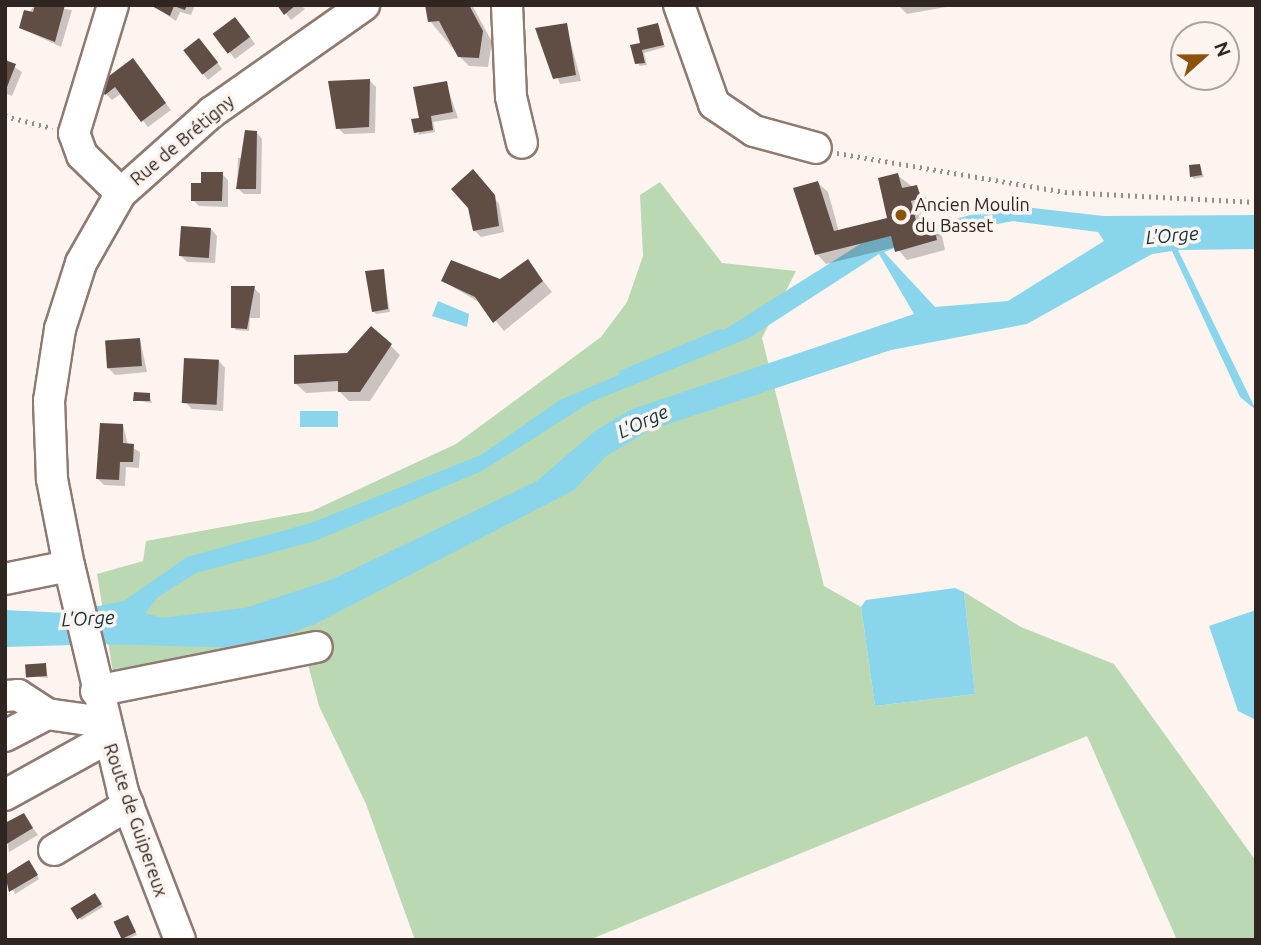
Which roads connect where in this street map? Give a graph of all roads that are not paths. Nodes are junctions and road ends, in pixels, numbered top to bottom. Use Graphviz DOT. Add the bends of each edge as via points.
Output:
graph roads {
  1 [pos="113,5"];
  2 [pos="365,5"];
  3 [pos="508,5"];
  4 [pos="679,5"];
  5 [pos="522,143"];
  6 [pos="816,148"];
  7 [pos="121,193"];
  8 [pos="69,566"];
  9 [pos="5,579"];
  10 [pos="317,647"];
  11 [pos="89,657"];
  12 [pos="96,691"];
  13 [pos="5,696"];
  14 [pos="47,714"];
  15 [pos="105,730"];
  16 [pos="5,736"];
  17 [pos="5,795"];
  18 [pos="128,805"];
  19 [pos="54,850"];
  20 [pos="180,940"];
  1 -- 7 [label="street" via="74,133 82,155"];
  2 -- 7 [label="street, Rue de Brétigny" via="212,112"];
  3 -- 5 [label="street" via="511,97"];
  4 -- 6 [label="street" via="714,103 754,131"];
  7 -- 8 [label="street, Rue de Brétigny" via="81,263 60,329 49,401 52,479"];
  8 -- 9 [label="street"];
  8 -- 11 [label="street, Rue de Brétigny"];
  10 -- 12 [label="street"];
  11 -- 12 [label="street, Route de Guipereux"];
  12 -- 15 [label="street, Route de Guipereux"];
  13 -- 14 [label="street" via="18,695"];
  14 -- 15 [label="street"];
  14 -- 16 [label="street"];
  15 -- 17 [label="street"];
  15 -- 18 [label="street, Route de Guipereux"];
  18 -- 19 [label="street"];
  18 -- 20 [label="street, Route de Guipereux"];
}
